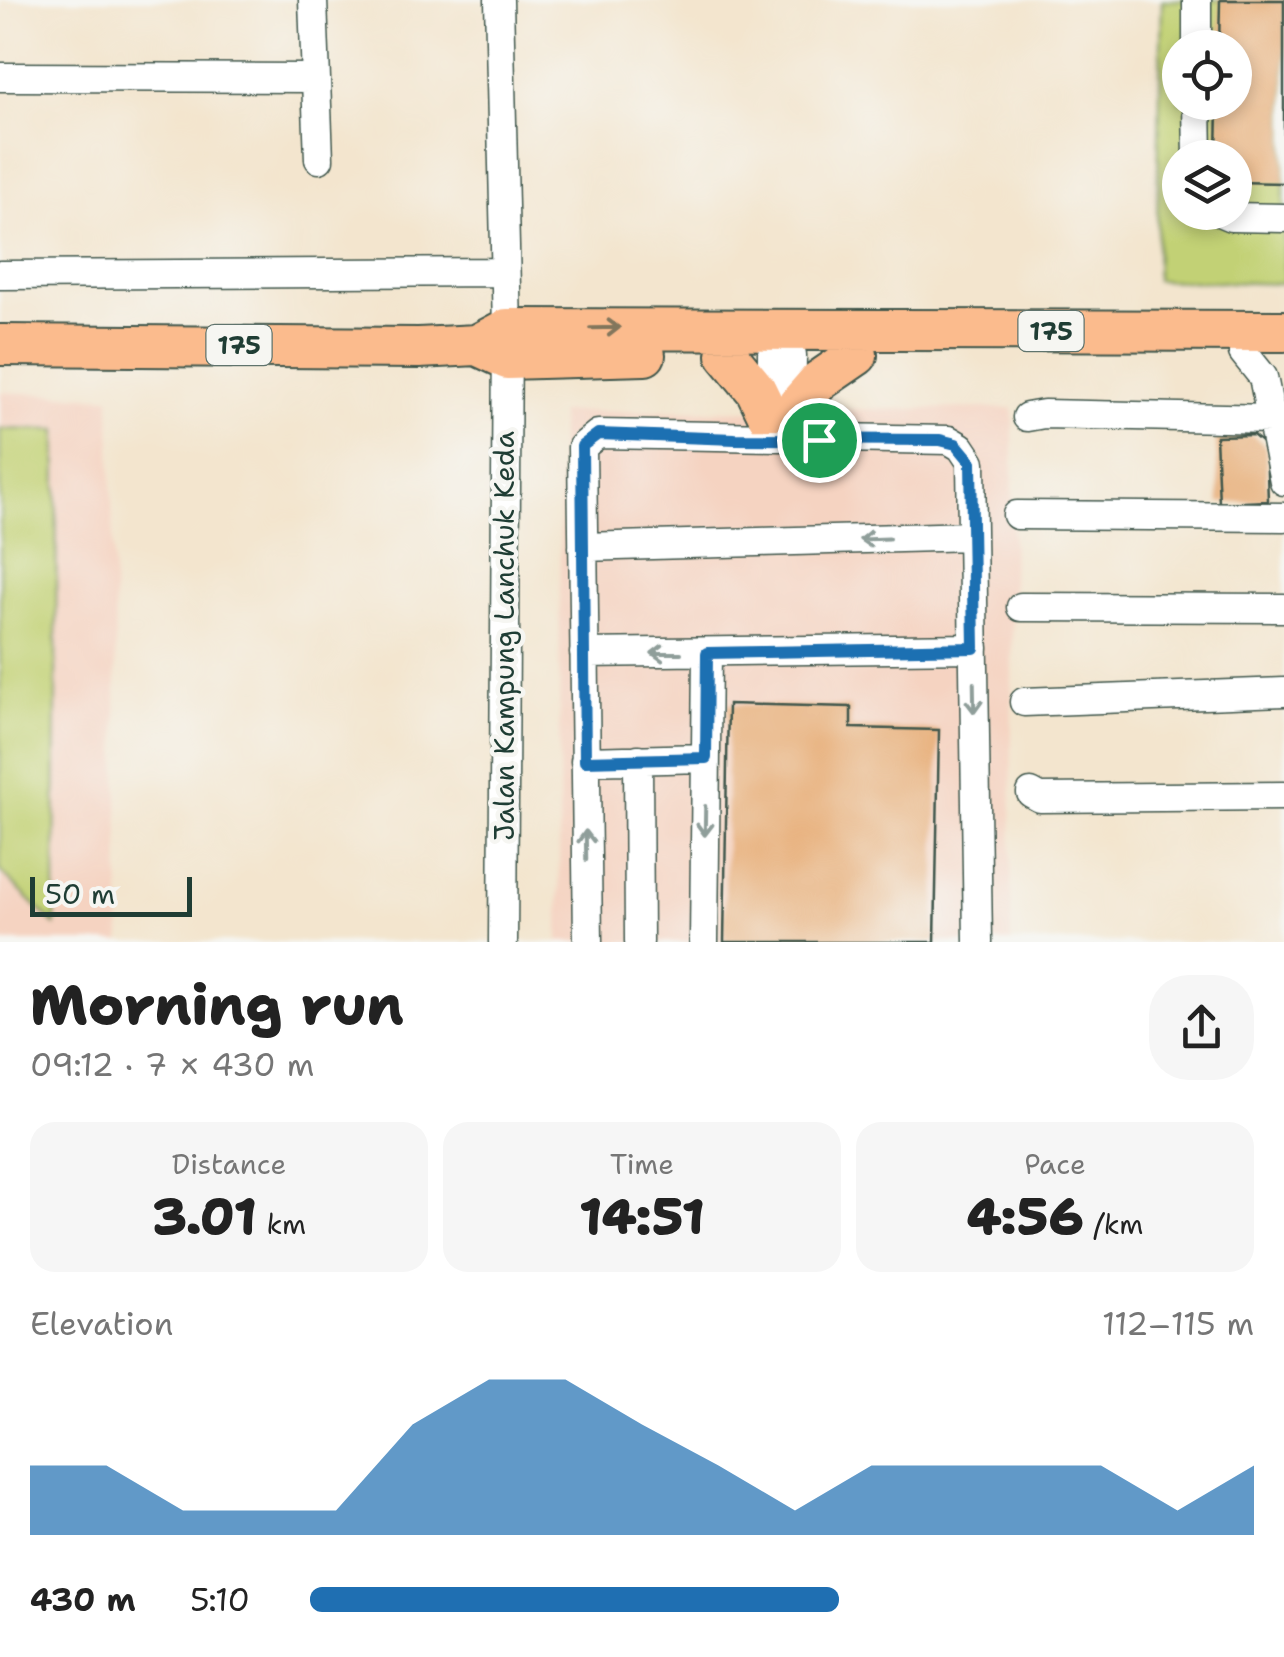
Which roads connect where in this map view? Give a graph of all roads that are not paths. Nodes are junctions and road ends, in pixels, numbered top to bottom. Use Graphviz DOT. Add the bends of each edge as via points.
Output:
graph roads {
  1 [pos="313,0"];
  2 [pos="500,0"];
  3 [pos="1197,0"];
  4 [pos="1197,30"];
  5 [pos="0,77"];
  6 [pos="316,78"];
  7 [pos="319,159"];
  8 [pos="1252,217"];
  9 [pos="1284,218"];
  10 [pos="505,272"];
  11 [pos="0,274"];
  12 [pos="784,343"];
  13 [pos="497,344"];
  14 [pos="0,345"];
  15 [pos="1270,353"];
  16 [pos="727,354"];
  17 [pos="857,355"];
  18 [pos="1028,417"];
  19 [pos="1270,419"];
  20 [pos="784,428"];
  21 [pos="1284,481"];
  22 [pos="1017,516"];
  23 [pos="1284,516"];
  24 [pos="972,536"];
  25 [pos="583,548"];
  26 [pos="1022,606"];
  27 [pos="1284,608"];
  28 [pos="974,648"];
  29 [pos="584,653"];
  30 [pos="707,653"];
  31 [pos="1284,692"];
  32 [pos="1024,702"];
  33 [pos="706,758"];
  34 [pos="638,759"];
  35 [pos="585,761"];
  36 [pos="1030,792"];
  37 [pos="1284,796"];
  38 [pos="503,942"];
  39 [pos="588,942"];
  40 [pos="639,942"];
  41 [pos="704,942"];
  42 [pos="978,942"];
  1 -- 6 [label="street"];
  2 -- 10 [label="street, Jalan Kampung Lanchuk Keda"];
  3 -- 4 [label="street"];
  5 -- 6 [label="street"];
  6 -- 7 [label="street"];
  8 -- 9 [label="street"];
  10 -- 11 [label="street"];
  10 -- 13 [label="street, Jalan Kampung Lanchuk Keda"];
  13 -- 12 [label="highway, 175, one-way"];
  12 -- 15 [label="highway, 175"];
  12 -- 16 [label="highway, 175"];
  12 -- 17 [label="highway, 175"];
  12 -- 20 [label="street"];
  13 -- 14 [label="highway, 175"];
  13 -- 16 [label="highway, 175"];
  13 -- 38 [label="street, Jalan Kampung Lanchuk Keda"];
  15 -- 17 [label="highway, 175"];
  15 -- 19 [label="street"];
  16 -- 20 [label="highway"];
  17 -- 20 [label="highway" via="819,381"];
  18 -- 19 [label="street"];
  19 -- 21 [label="street"];
  20 -- 24 [label="street" via="956,444 971,462"];
  20 -- 25 [label="street" via="588,439 582,446"];
  22 -- 23 [label="street"];
  24 -- 25 [label="street, one-way"];
  24 -- 28 [label="street"];
  25 -- 29 [label="street"];
  26 -- 27 [label="street"];
  28 -- 30 [label="street"];
  28 -- 42 [label="street, one-way"];
  30 -- 29 [label="street, one-way"];
  29 -- 35 [label="street"];
  30 -- 33 [label="street"];
  31 -- 32 [label="street"];
  33 -- 34 [label="street"];
  33 -- 41 [label="street, one-way"];
  34 -- 35 [label="street"];
  34 -- 40 [label="street"];
  39 -- 35 [label="street, one-way"];
  36 -- 37 [label="street" via="1040,798"];
}
